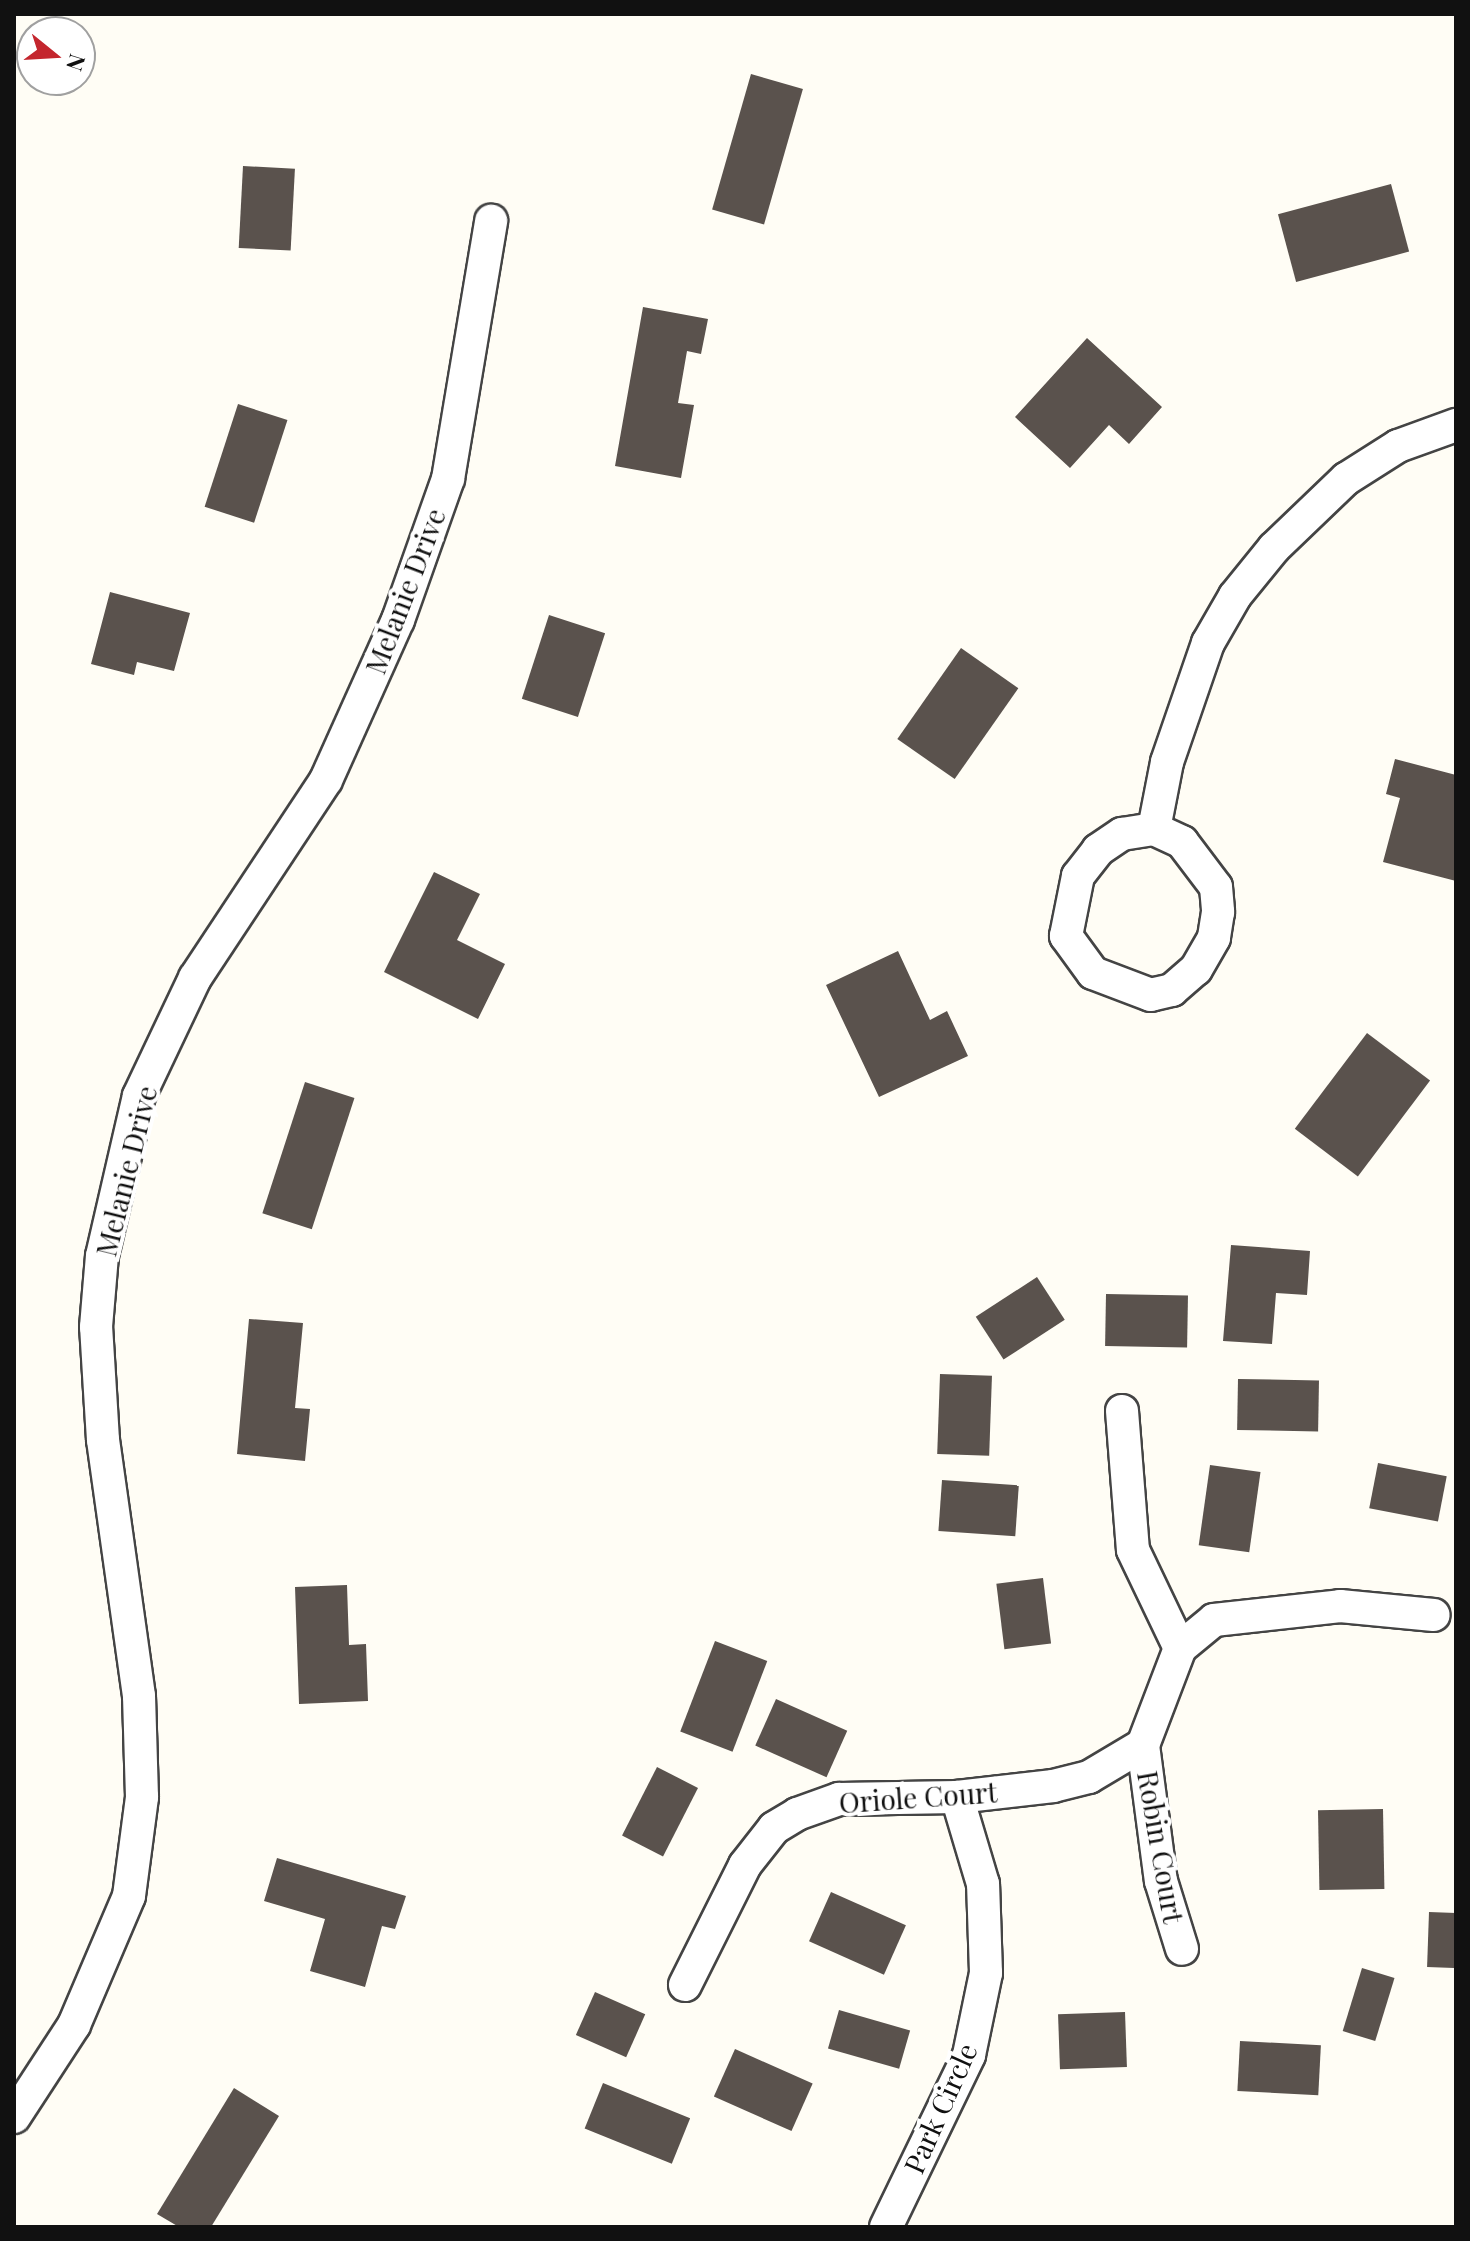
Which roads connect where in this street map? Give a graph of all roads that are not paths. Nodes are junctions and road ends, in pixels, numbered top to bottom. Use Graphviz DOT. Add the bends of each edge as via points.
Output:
graph roads {
  1 [pos="491,221"];
  2 [pos="1456,425"];
  3 [pos="1154,829"];
  4 [pos="1122,1411"];
  5 [pos="1434,1615"];
  6 [pos="1180,1648"];
  7 [pos="1143,1745"];
  8 [pos="957,1797"];
  9 [pos="1182,1949"];
  10 [pos="685,1985"];
  11 [pos="14,2117"];
  12 [pos="886,2227"];
  1 -- 11 [label="street, Melanie Drive" via="448,479 398,620 326,780 195,978 139,1096 102,1256 96,1327 103,1440 139,1696 142,1797 129,1896 74,2025"];
  2 -- 3 [label="street" via="1398,446 1346,479 1274,548 1235,596 1208,643 1167,762"];
  3 -- 3 [label="street" via="1182,842 1216,887 1218,912 1214,938 1196,969 1172,990 1151,995 1093,973 1066,936 1078,876 1098,850 1122,834"];
  4 -- 6 [label="street" via="1133,1550"];
  5 -- 6 [label="street" via="1340,1606 1214,1620"];
  6 -- 7 [label="street"];
  7 -- 8 [label="street, Oriole Court" via="1089,1777"];
  7 -- 9 [label="street, Robin Court" via="1161,1881"];
  8 -- 10 [label="street, Oriole Court" via="839,1799 774,1828 745,1865"];
  8 -- 12 [label="street, Park Circle" via="983,1884 986,1973 969,2055"];
}
